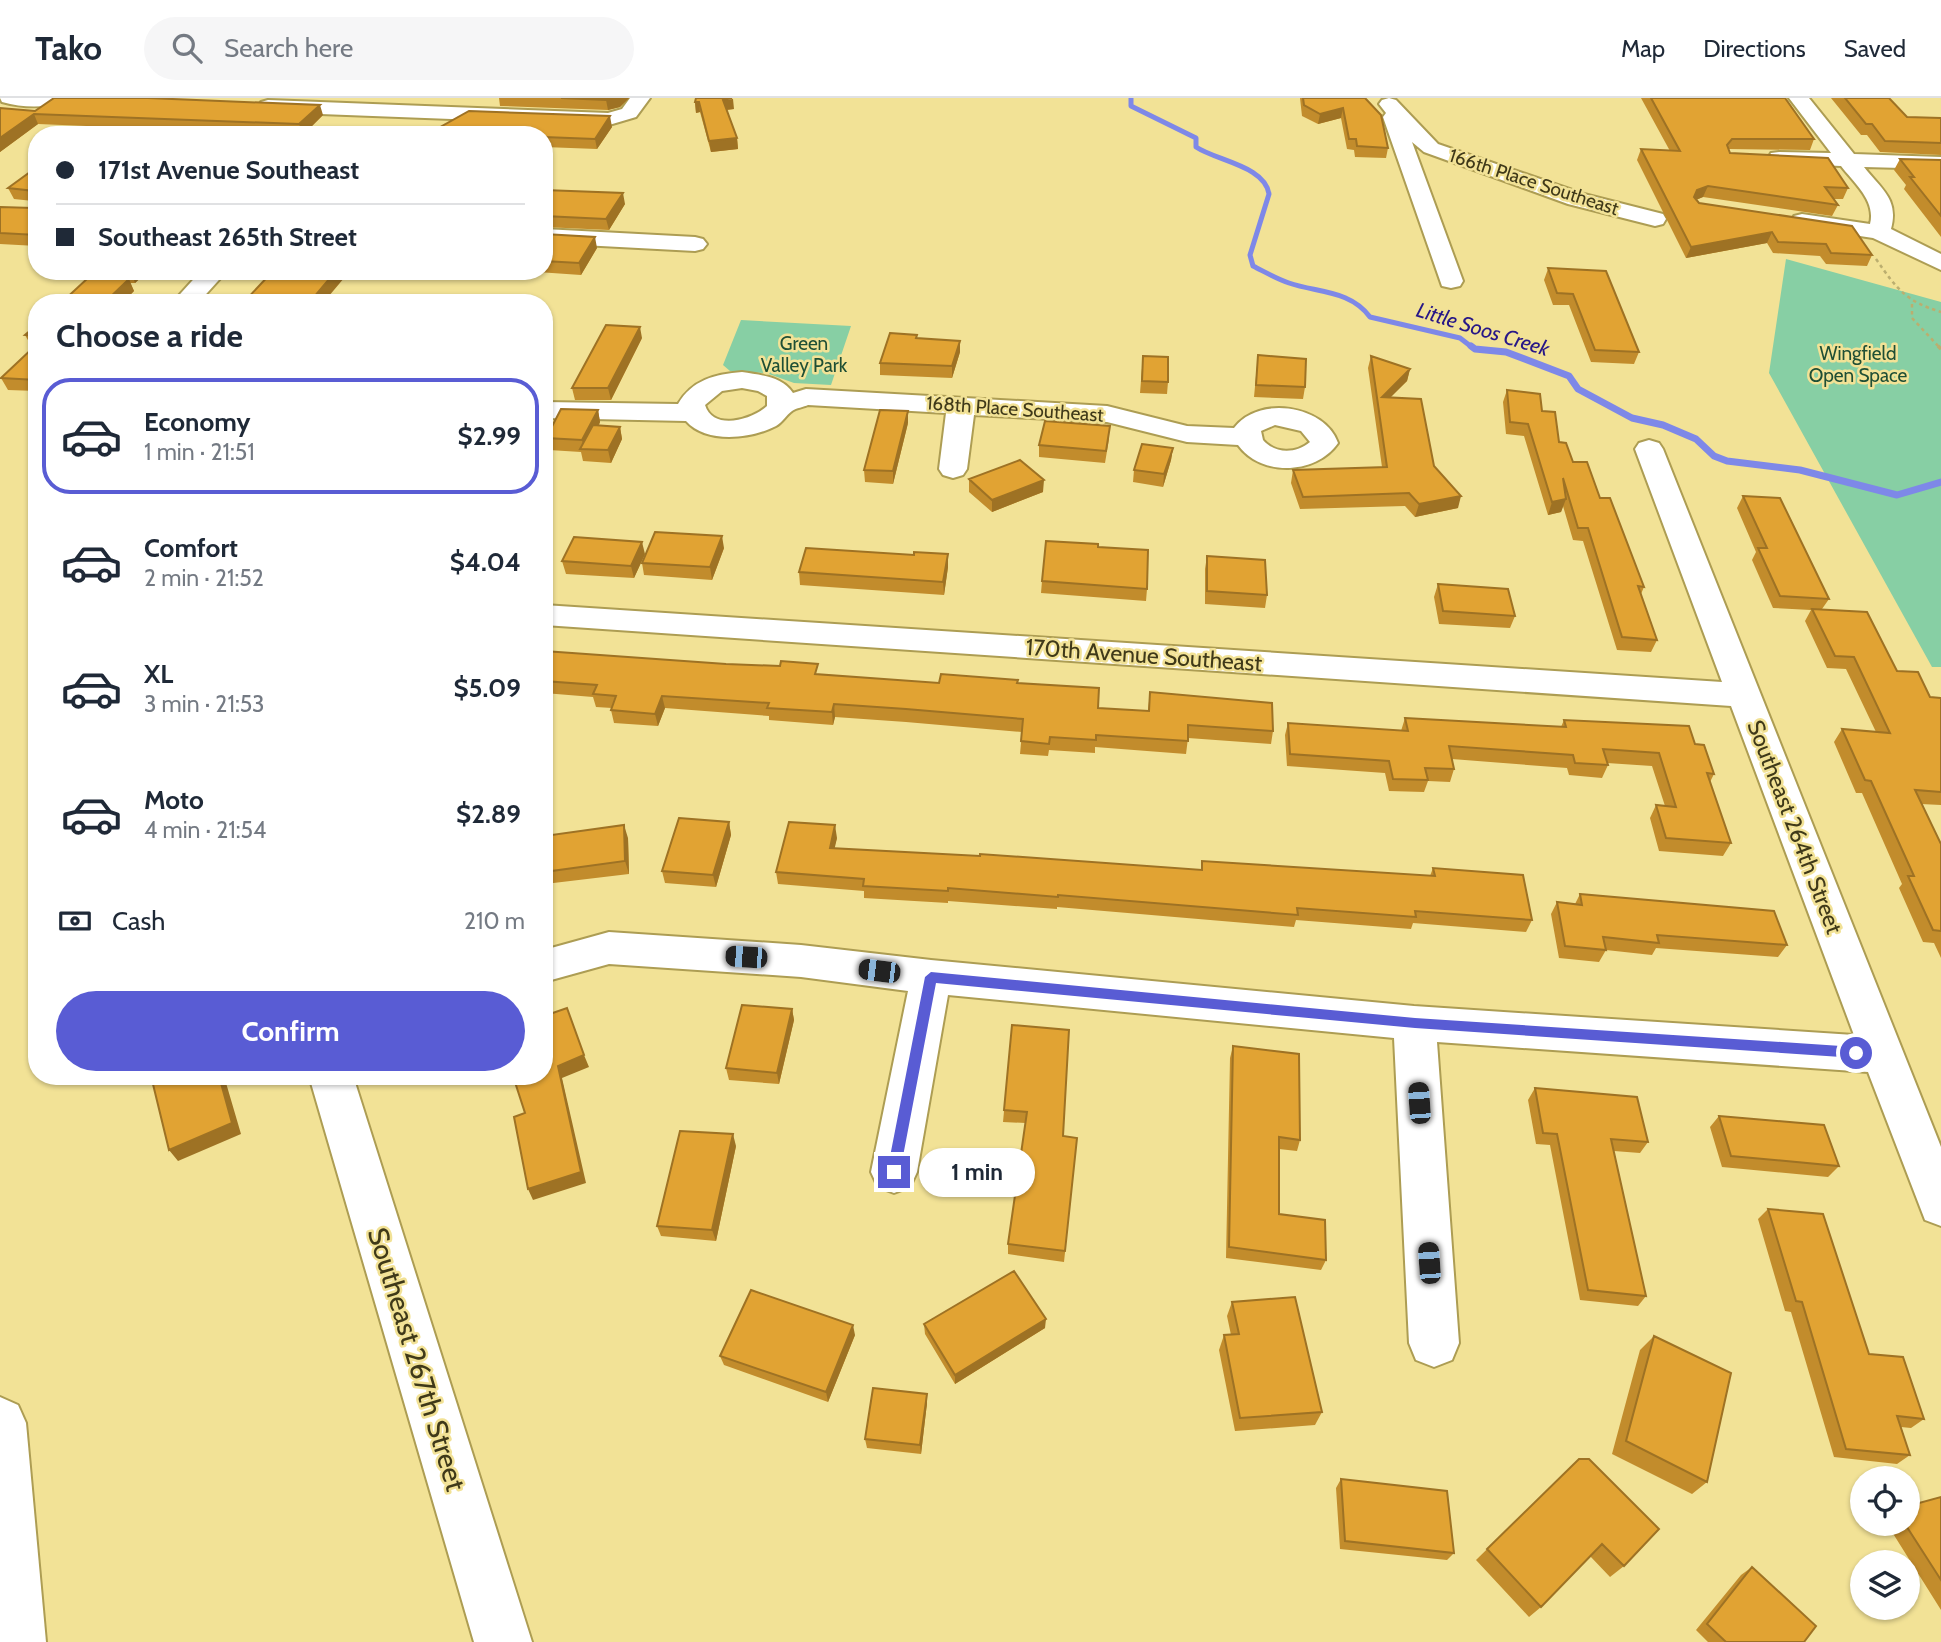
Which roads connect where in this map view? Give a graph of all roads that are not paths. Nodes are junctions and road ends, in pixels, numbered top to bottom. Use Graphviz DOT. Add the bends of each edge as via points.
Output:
graph roads {
  1 [pos="9,98"];
  2 [pos="58,98"];
  3 [pos="640,98"];
  4 [pos="1798,98"];
  5 [pos="1388,101"];
  6 [pos="375,104"];
  7 [pos="248,105"];
  8 [pos="354,126"];
  9 [pos="1764,158"];
  10 [pos="1847,161"];
  11 [pos="1941,163"];
  12 [pos="1655,219"];
  13 [pos="1784,219"];
  14 [pos="1879,232"];
  15 [pos="553,236"];
  16 [pos="695,244"];
  17 [pos="1941,262"];
  18 [pos="206,280"];
  19 [pos="1451,281"];
  20 [pos="193,294"];
  21 [pos="783,405"];
  22 [pos="961,405"];
  23 [pos="553,410"];
  24 [pos="692,413"];
  25 [pos="1247,437"];
  26 [pos="1649,449"];
  27 [pos="953,469"];
  28 [pos="553,616"];
  29 [pos="1744,695"];
  30 [pos="553,964"];
  31 [pos="931,977"];
  32 [pos="1415,1023"];
  33 [pos="1883,1055"];
  34 [pos="334,1085"];
  35 [pos="894,1172"];
  36 [pos="1941,1205"];
  37 [pos="1434,1343"];
  38 [pos="0,1423"];
  39 [pos="17,1642"];
  40 [pos="503,1642"];
  1 -- 2 [label="main road" via="24,102"];
  3 -- 6 [label="main road" via="629,113 609,120"];
  4 -- 10 [label="main road"];
  5 -- 12 [label="main road, 166th Place Southeast" via="1432,148 1577,200"];
  5 -- 19 [label="main road"];
  6 -- 7 [label="main road"];
  6 -- 8 [label="main road"];
  9 -- 10 [label="main road"];
  10 -- 11 [label="main road"];
  10 -- 14 [label="main road" via="1882,204"];
  13 -- 14 [label="main road"];
  14 -- 17 [label="main road"];
  15 -- 16 [label="main road"];
  18 -- 20 [label="main road"];
  21 -- 22 [label="main road, 168th Place Southeast" via="806,397"];
  21 -- 24 [label="main road, 168th Place Southeast" via="768,421 740,429 710,426"];
  21 -- 24 [label="main road" via="778,390 768,384 728,381 694,397"];
  22 -- 25 [label="main road, 168th Place Southeast" via="1107,414 1186,434"];
  22 -- 27 [label="main road"];
  23 -- 24 [label="main road, 168th Place Southeast"];
  26 -- 29 [label="main road, Southeast 264th Street"];
  28 -- 29 [label="main road, 170th Avenue Southeast"];
  29 -- 33 [label="main road, Southeast 264th Street"];
  30 -- 31 [label="main road" via="609,948 801,961"];
  31 -- 32 [label="main road"];
  31 -- 35 [label="main road"];
  32 -- 33 [label="main road"];
  32 -- 37 [label="main road"];
  33 -- 36 [label="main road, Southeast 264th Street"];
  34 -- 40 [label="main road, Southeast 267th Street"];
  38 -- 39 [label="main road"];
}
